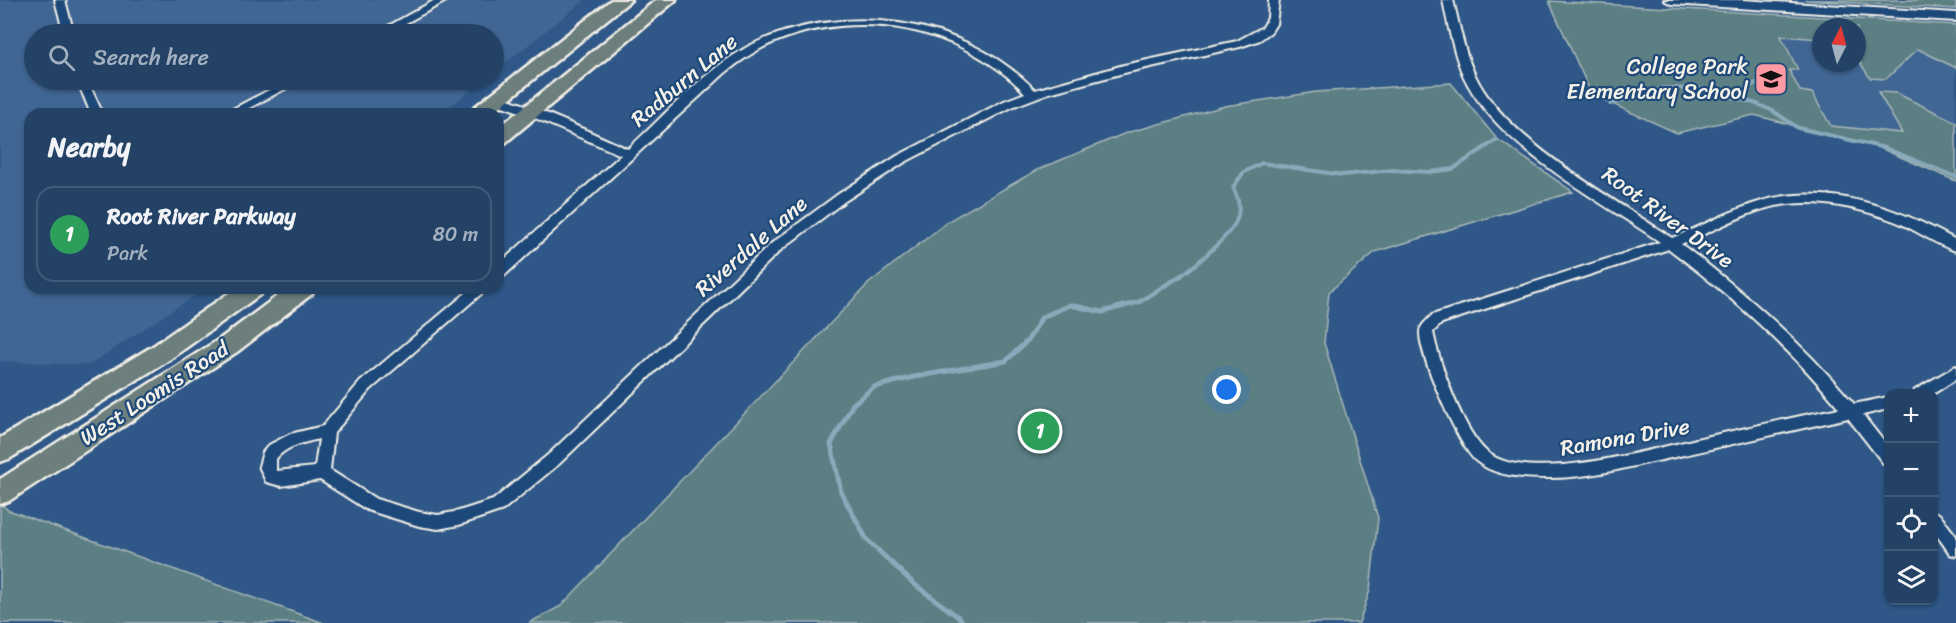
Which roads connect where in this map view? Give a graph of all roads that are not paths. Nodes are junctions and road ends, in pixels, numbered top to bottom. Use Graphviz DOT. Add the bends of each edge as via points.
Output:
graph roads {
  1 [pos="60,0"];
  2 [pos="443,0"];
  3 [pos="622,0"];
  4 [pos="650,0"];
  5 [pos="667,0"];
  6 [pos="1274,0"];
  7 [pos="1448,0"];
  8 [pos="1671,0"];
  9 [pos="1956,17"];
  10 [pos="66,24"];
  11 [pos="398,24"];
  12 [pos="596,59"];
  13 [pos="86,90"];
  14 [pos="277,90"];
  15 [pos="1032,94"];
  16 [pos="498,100"];
  17 [pos="93,108"];
  18 [pos="242,108"];
  19 [pos="487,108"];
  20 [pos="532,112"];
  21 [pos="504,133"];
  22 [pos="629,154"];
  23 [pos="1671,243"];
  24 [pos="1956,246"];
  25 [pos="504,268"];
  26 [pos="245,294"];
  27 [pos="296,294"];
  28 [pos="474,294"];
  29 [pos="1956,372"];
  30 [pos="1927,389"];
  31 [pos="1884,404"];
  32 [pos="1854,412"];
  33 [pos="327,430"];
  34 [pos="0,451"];
  35 [pos="1884,453"];
  36 [pos="322,473"];
  37 [pos="0,493"];
  38 [pos="1938,524"];
  39 [pos="1956,549"];
  1 -- 10 [label="street"];
  2 -- 11 [label="street"];
  3 -- 16 [label="main road"];
  4 -- 12 [label="main road"];
  5 -- 12 [label="main road"];
  6 -- 15 [label="street, Riverdale Lane" via="1274,19 1257,38"];
  7 -- 23 [label="street, Root River Drive" via="1464,62 1481,96 1495,113 1543,155"];
  8 -- 9 [label="street"];
  12 -- 20 [label="main road"];
  13 -- 17 [label="street"];
  14 -- 18 [label="street"];
  15 -- 22 [label="street, Radburn Lane" via="1015,75 975,48 944,35 895,23 844,22 782,34 731,62"];
  15 -- 36 [label="street, Riverdale Lane" via="901,159 798,229 554,459 498,505 438,522 419,519 372,505"];
  16 -- 19 [label="main road"];
  16 -- 20 [label="street, Radburn Lane"];
  20 -- 21 [label="main road"];
  20 -- 22 [label="street, Radburn Lane"];
  22 -- 25 [label="street, Radburn Lane"];
  23 -- 24 [label="street" via="1769,202 1797,199 1830,201 1881,213"];
  23 -- 32 [label="street, Root River Drive" via="1760,317"];
  23 -- 32 [label="street, Ramona Drive" via="1437,319 1426,331 1467,442 1483,459 1505,467 1569,471"];
  26 -- 34 [label="main road, West Loomis Road" via="161,353"];
  27 -- 37 [label="main road, West Loomis Road" via="229,345"];
  28 -- 33 [label="street" via="365,386"];
  29 -- 30 [label="street"];
  31 -- 32 [label="street"];
  32 -- 35 [label="street, Root River Drive"];
  33 -- 36 [label="street"];
  33 -- 36 [label="street" via="289,440 279,446 267,463 271,477 281,479"];
  38 -- 39 [label="street"];
}
